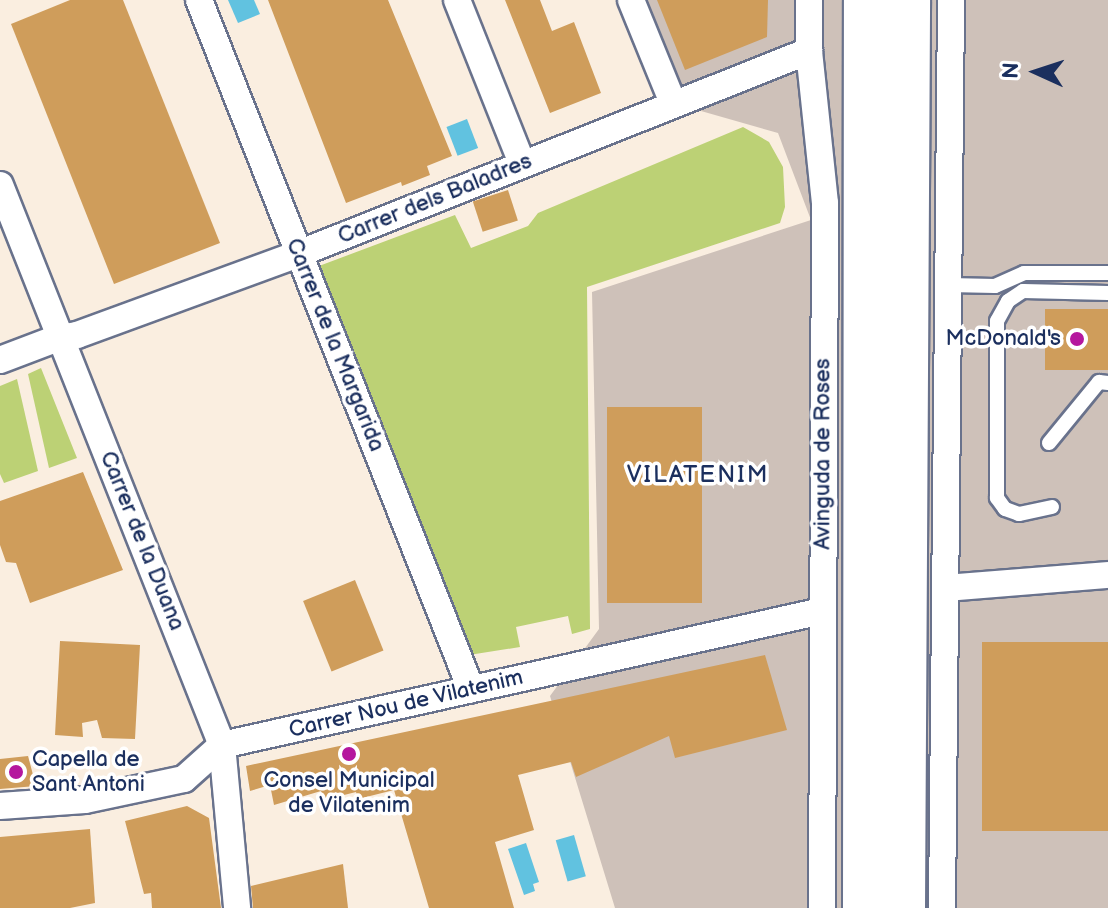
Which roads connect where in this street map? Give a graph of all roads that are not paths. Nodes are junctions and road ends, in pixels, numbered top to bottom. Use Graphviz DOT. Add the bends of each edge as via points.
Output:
graph roads {
  1 [pos="199,0"];
  2 [pos="457,0"];
  3 [pos="631,0"];
  4 [pos="809,0"];
  5 [pos="866,0"];
  6 [pos="908,0"];
  7 [pos="951,0"];
  8 [pos="809,51"];
  9 [pos="673,103"];
  10 [pos="522,163"];
  11 [pos="0,185"];
  12 [pos="298,254"];
  13 [pos="1108,273"];
  14 [pos="949,285"];
  15 [pos="1108,293"];
  16 [pos="58,338"];
  17 [pos="0,360"];
  18 [pos="1108,383"];
  19 [pos="1049,443"];
  20 [pos="1052,507"];
  21 [pos="1108,575"];
  22 [pos="946,588"];
  23 [pos="822,611"];
  24 [pos="471,689"];
  25 [pos="222,745"];
  26 [pos="0,806"];
  27 [pos="237,908"];
  28 [pos="822,908"];
  29 [pos="865,908"];
  30 [pos="903,908"];
  31 [pos="942,908"];
  1 -- 12 [label="street, Carrer de la Margarida"];
  2 -- 10 [label="street"];
  3 -- 9 [label="street"];
  4 -- 8 [label="street, Avinguda de Roses"];
  5 -- 29 [label="highway"];
  6 -- 30 [label="highway"];
  7 -- 14 [label="street"];
  8 -- 9 [label="street, Carrer dels Baladres"];
  8 -- 23 [label="street, Avinguda de Roses" via="825,203"];
  9 -- 10 [label="street, Carrer dels Baladres"];
  10 -- 12 [label="street, Carrer dels Baladres"];
  11 -- 16 [label="street, Carrer de la Duana"];
  12 -- 16 [label="street, Carrer dels Baladres"];
  12 -- 24 [label="street, Carrer de la Margarida"];
  13 -- 14 [label="lane" via="1024,273 995,286"];
  14 -- 22 [label="street"];
  15 -- 20 [label="lane" via="1023,291 1008,301 997,321 997,498 1005,509 1019,514"];
  16 -- 17 [label="street, Carrer dels Baladres"];
  16 -- 25 [label="street, Carrer de la Duana"];
  18 -- 19 [label="lane" via="1099,382"];
  21 -- 22 [label="street"];
  22 -- 31 [label="street"];
  23 -- 24 [label="street, Carrer Nou de Vilatenim"];
  23 -- 28 [label="street, Avinguda de Roses"];
  24 -- 25 [label="street, Carrer Nou de Vilatenim"];
  25 -- 26 [label="street, Carrer Nou de Vilatenim" via="184,779 85,800"];
  25 -- 27 [label="street, Carrer de la Duana"];
}
